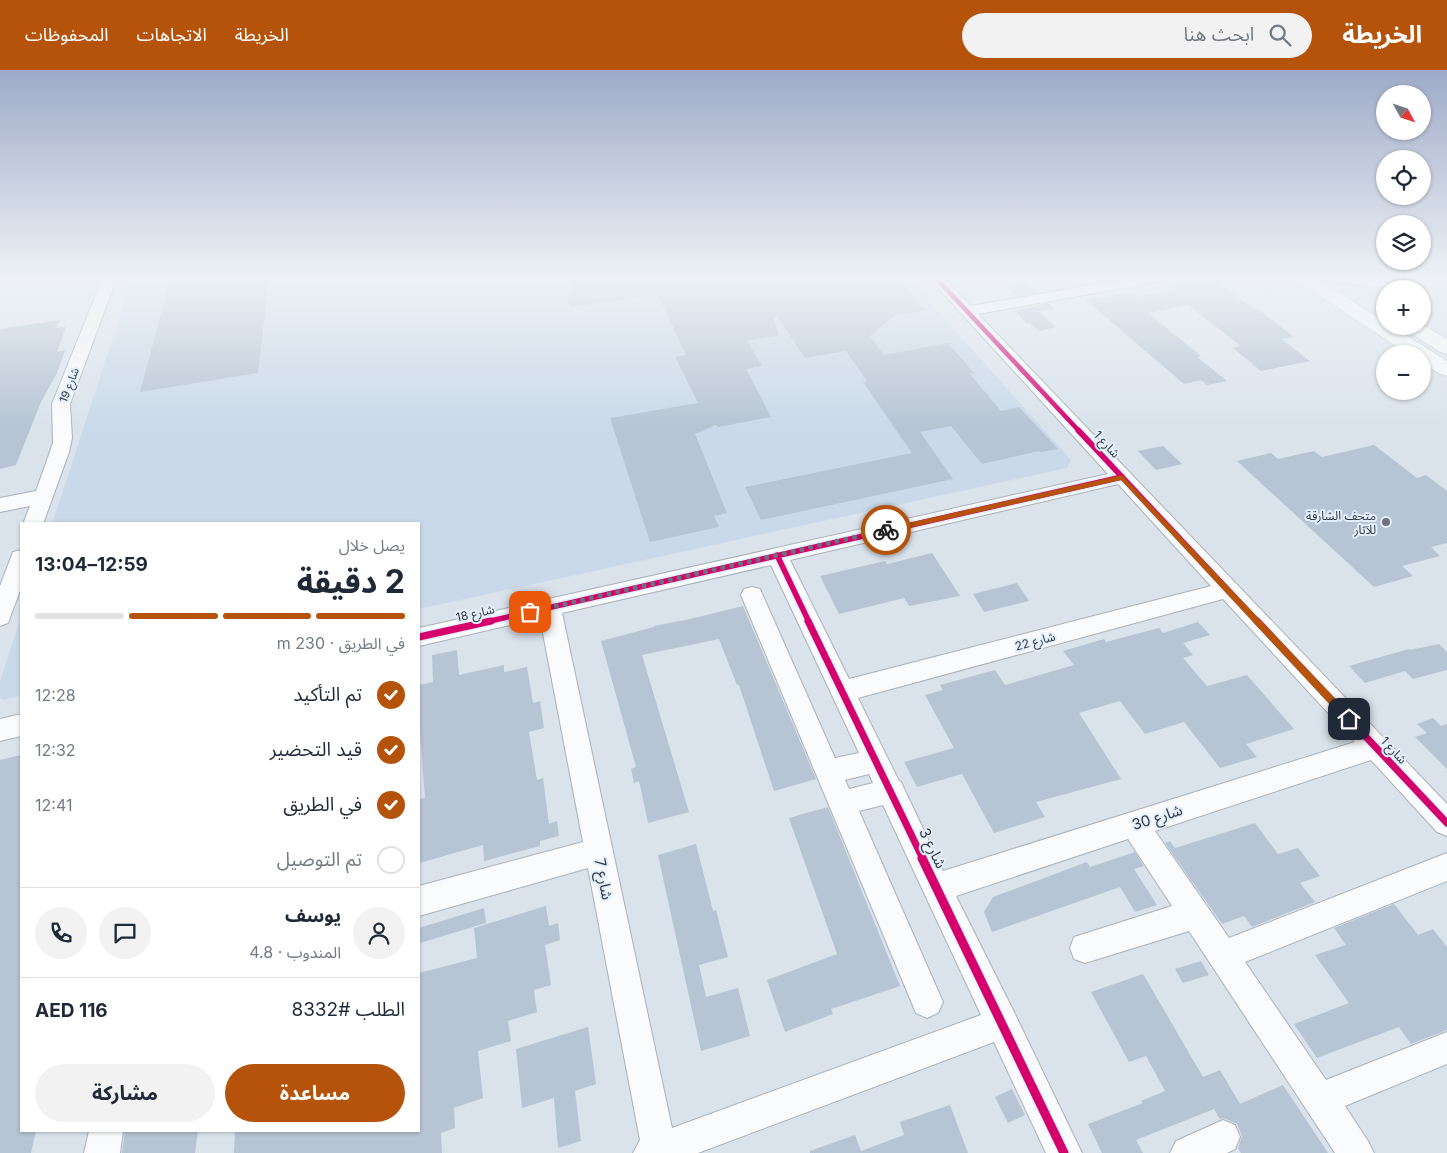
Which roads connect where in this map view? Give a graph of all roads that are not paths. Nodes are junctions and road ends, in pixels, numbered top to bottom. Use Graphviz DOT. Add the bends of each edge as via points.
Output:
graph roads {
  1 [pos="91,328"];
  2 [pos="982,328"];
  3 [pos="1381,328"];
  4 [pos="1427,335"];
  5 [pos="1408,345"];
  6 [pos="1447,348"];
  7 [pos="1431,360"];
  8 [pos="1447,370"];
  9 [pos="1122,477"];
  10 [pos="43,497"];
  11 [pos="0,505"];
  12 [pos="34,522"];
  13 [pos="777,555"];
  14 [pos="20,561"];
  15 [pos="1227,590"];
  16 [pos="752,595"];
  17 [pos="549,607"];
  18 [pos="0,617"];
  19 [pos="420,637"];
  20 [pos="844,692"];
  21 [pos="20,725"];
  22 [pos="0,730"];
  23 [pos="1376,747"];
  24 [pos="877,761"];
  25 [pos="827,772"];
  26 [pos="892,791"];
  27 [pos="841,802"];
  28 [pos="1447,823"];
  29 [pos="1134,824"];
  30 [pos="599,851"];
  31 [pos="1447,867"];
  32 [pos="938,887"];
  33 [pos="420,901"];
  34 [pos="1194,914"];
  35 [pos="1086,948"];
  36 [pos="1223,956"];
  37 [pos="927,1002"];
  38 [pos="1003,1023"];
  39 [pos="1447,1048"];
  40 [pos="1320,1099"];
  41 [pos="106,1132"];
  42 [pos="1223,1137"];
  43 [pos="655,1152"];
  44 [pos="102,1153"];
  45 [pos="1064,1153"];
  46 [pos="1188,1153"];
  47 [pos="1356,1153"];
  1 -- 10 [label="street, شارع 19" via="61,404 62,443"];
  2 -- 9 [label="street, شارع 1"];
  3 -- 5 [label="main road"];
  4 -- 6 [label="main road"];
  7 -- 8 [label="main road"];
  9 -- 13 [label="street, شارع 18"];
  9 -- 15 [label="street, شارع 1"];
  10 -- 11 [label="street"];
  10 -- 12 [label="street, شارع 19"];
  13 -- 17 [label="street, شارع 18"];
  13 -- 20 [label="street, شارع 3"];
  14 -- 18 [label="street"];
  15 -- 20 [label="street, شارع 22"];
  15 -- 23 [label="street, شارع 1"];
  16 -- 25 [label="street"];
  17 -- 19 [label="street, شارع 18"];
  17 -- 30 [label="street, شارع 7"];
  20 -- 24 [label="street, شارع 3"];
  21 -- 22 [label="street"];
  23 -- 28 [label="street, شارع 1"];
  23 -- 29 [label="street, شارع 30"];
  24 -- 25 [label="street"];
  24 -- 26 [label="street, شارع 3"];
  25 -- 27 [label="street"];
  26 -- 27 [label="street"];
  26 -- 32 [label="street, شارع 3"];
  27 -- 37 [label="street"];
  29 -- 32 [label="street, شارع 30"];
  29 -- 34 [label="street"];
  30 -- 33 [label="street"];
  30 -- 43 [label="street, شارع 7"];
  31 -- 36 [label="street"];
  32 -- 38 [label="street, شارع 3"];
  34 -- 35 [label="street"];
  34 -- 36 [label="street"];
  36 -- 40 [label="street"];
  38 -- 43 [label="street"];
  38 -- 45 [label="street, شارع 3"];
  39 -- 40 [label="street"];
  40 -- 47 [label="street"];
  41 -- 44 [label="street"];
  42 -- 46 [label="street"];
}
